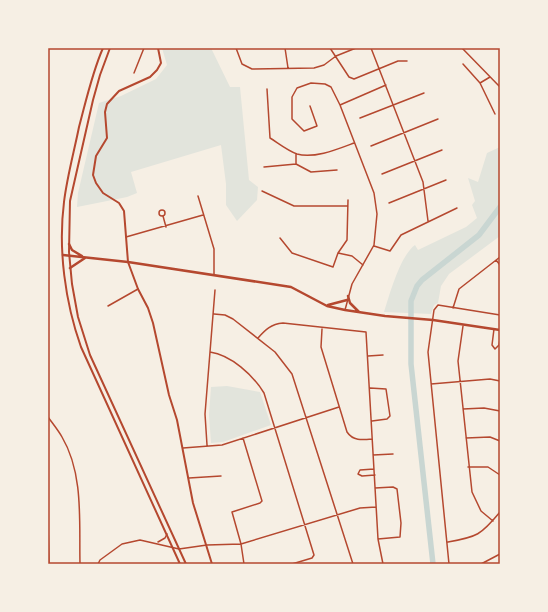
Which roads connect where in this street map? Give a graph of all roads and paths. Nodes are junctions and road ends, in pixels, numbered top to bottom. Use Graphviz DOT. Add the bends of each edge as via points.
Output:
graph roads {
  1 [pos="103,48"];
  2 [pos="110,48"];
  3 [pos="144,48"];
  4 [pos="158,48"];
  5 [pos="236,48"];
  6 [pos="285,48"];
  7 [pos="330,48"];
  8 [pos="356,48"];
  9 [pos="371,48"];
  10 [pos="462,48"];
  11 [pos="336,56"];
  12 [pos="407,61"];
  13 [pos="463,64"];
  14 [pos="288,68"];
  15 [pos="380,68"];
  16 [pos="134,73"];
  17 [pos="490,77"];
  18 [pos="480,83"];
  19 [pos="386,85"];
  20 [pos="500,87"];
  21 [pos="267,89"];
  22 [pos="424,93"];
  23 [pos="340,104"];
  24 [pos="393,105"];
  25 [pos="310,106"];
  26 [pos="495,114"];
  27 [pos="360,118"];
  28 [pos="438,119"];
  29 [pos="404,132"];
  30 [pos="354,143"];
  31 [pos="371,146"];
  32 [pos="442,150"];
  33 [pos="296,154"];
  34 [pos="416,160"];
  35 [pos="296,164"];
  36 [pos="264,167"];
  37 [pos="337,170"];
  38 [pos="382,174"];
  39 [pos="446,180"];
  40 [pos="425,189"];
  41 [pos="262,191"];
  42 [pos="198,196"];
  43 [pos="348,200"];
  44 [pos="389,203"];
  45 [pos="348,206"];
  46 [pos="457,208"];
  47 [pos="203,215"];
  48 [pos="163,216"];
  49 [pos="428,221"];
  50 [pos="166,227"];
  51 [pos="126,237"];
  52 [pos="280,238"];
  53 [pos="69,244"];
  54 [pos="374,245"];
  55 [pos="338,253"];
  56 [pos="63,256"];
  57 [pos="69,256"];
  58 [pos="85,257"];
  59 [pos="500,257"];
  60 [pos="496,260"];
  61 [pos="128,262"];
  62 [pos="363,265"];
  63 [pos="500,265"];
  64 [pos="70,268"];
  65 [pos="214,274"];
  66 [pos="138,289"];
  67 [pos="215,290"];
  68 [pos="348,296"];
  69 [pos="347,300"];
  70 [pos="325,305"];
  71 [pos="108,306"];
  72 [pos="453,308"];
  73 [pos="345,310"];
  74 [pos="361,313"];
  75 [pos="214,314"];
  76 [pos="500,315"];
  77 [pos="433,320"];
  78 [pos="464,324"];
  79 [pos="322,328"];
  80 [pos="494,329"];
  81 [pos="500,330"];
  82 [pos="258,338"];
  83 [pos="500,339"];
  84 [pos="210,352"];
  85 [pos="368,356"];
  86 [pos="383,356"];
  87 [pos="460,381"];
  88 [pos="500,381"];
  89 [pos="432,384"];
  90 [pos="370,388"];
  91 [pos="339,407"];
  92 [pos="463,409"];
  93 [pos="500,411"];
  94 [pos="48,417"];
  95 [pos="307,418"];
  96 [pos="372,420"];
  97 [pos="275,428"];
  98 [pos="243,438"];
  99 [pos="466,438"];
  100 [pos="372,439"];
  101 [pos="500,441"];
  102 [pos="207,446"];
  103 [pos="183,448"];
  104 [pos="393,454"];
  105 [pos="373,455"];
  106 [pos="468,467"];
  107 [pos="374,469"];
  108 [pos="375,475"];
  109 [pos="500,475"];
  110 [pos="221,476"];
  111 [pos="189,478"];
  112 [pos="376,488"];
  113 [pos="376,507"];
  114 [pos="500,512"];
  115 [pos="337,514"];
  116 [pos="493,521"];
  117 [pos="48,523"];
  118 [pos="305,525"];
  119 [pos="48,532"];
  120 [pos="167,534"];
  121 [pos="378,539"];
  122 [pos="157,542"];
  123 [pos="448,542"];
  124 [pos="241,544"];
  125 [pos="207,545"];
  126 [pos="172,547"];
  127 [pos="179,549"];
  128 [pos="500,554"];
  129 [pos="49,564"];
  130 [pos="80,564"];
  131 [pos="98,564"];
  132 [pos="180,564"];
  133 [pos="186,564"];
  134 [pos="212,564"];
  135 [pos="244,564"];
  136 [pos="292,564"];
  137 [pos="353,564"];
  138 [pos="383,564"];
  139 [pos="449,564"];
  140 [pos="481,564"];
  1 -- 56 [label="main road" via="83,111 66,188"];
  2 -- 53 [label="main road" via="93,100 72,191"];
  3 -- 16 [label="street"];
  4 -- 51 [label="main road" via="161,63 157,70 150,77 119,91 107,104 107,138 96,156 92,174 103,192 124,211"];
  5 -- 14 [label="street" via="242,64 247,68"];
  6 -- 14 [label="street"];
  7 -- 11 [label="street"];
  8 -- 11 [label="street"];
  9 -- 15 [label="street"];
  10 -- 17 [label="street" via="471,54"];
  11 -- 14 [label="street" via="320,66"];
  11 -- 15 [label="street" via="349,77 354,79"];
  12 -- 15 [label="street" via="398,61"];
  13 -- 18 [label="street"];
  15 -- 19 [label="street"];
  17 -- 18 [label="street"];
  17 -- 20 [label="street"];
  18 -- 26 [label="street"];
  19 -- 23 [label="street"];
  19 -- 24 [label="street"];
  21 -- 33 [label="street" via="270,138"];
  22 -- 24 [label="street"];
  23 -- 25 [label="street" via="331,87 325,84 305,84 294,90 292,119 304,131 317,126"];
  23 -- 30 [label="street"];
  24 -- 27 [label="street"];
  24 -- 29 [label="street"];
  28 -- 29 [label="street"];
  29 -- 31 [label="street"];
  29 -- 34 [label="street"];
  30 -- 33 [label="street" via="330,152"];
  30 -- 54 [label="street" via="374,193 377,214"];
  32 -- 34 [label="street"];
  33 -- 35 [label="street"];
  34 -- 38 [label="street"];
  34 -- 40 [label="street"];
  35 -- 36 [label="street"];
  35 -- 37 [label="street" via="311,172"];
  39 -- 40 [label="street"];
  40 -- 44 [label="street"];
  40 -- 49 [label="street"];
  41 -- 45 [label="street" via="294,206"];
  42 -- 47 [label="street"];
  43 -- 45 [label="street"];
  45 -- 55 [label="street" via="347,240"];
  46 -- 49 [label="street"];
  47 -- 50 [label="street"];
  47 -- 65 [label="street" via="214,249"];
  48 -- 50 [label="street"];
  49 -- 54 [label="street" via="401,235 390,251"];
  50 -- 51 [label="street"];
  51 -- 61 [label="main road"];
  52 -- 55 [label="street" via="292,253 333,267"];
  53 -- 57 [label="main road"];
  53 -- 58 [label="main road" via="75,253"];
  54 -- 62 [label="street"];
  55 -- 62 [label="street" via="352,256"];
  56 -- 57 [label="main road"];
  56 -- 120 [label="main road" via="71,311 80,346"];
  57 -- 58 [label="main road"];
  57 -- 64 [label="main road"];
  58 -- 61 [label="main road"];
  58 -- 64 [label="main road"];
  59 -- 60 [label="street"];
  60 -- 63 [label="street"];
  60 -- 72 [label="street" via="459,289"];
  61 -- 65 [label="main road"];
  61 -- 66 [label="main road"];
  62 -- 68 [label="street"];
  64 -- 127 [label="main road" via="78,317 90,355"];
  65 -- 70 [label="main road" via="291,287"];
  66 -- 71 [label="street"];
  66 -- 103 [label="main road" via="153,323"];
  67 -- 75 [label="street"];
  68 -- 69 [label="street"];
  68 -- 74 [label="main road" via="353,307"];
  69 -- 70 [label="main road"];
  69 -- 73 [label="street"];
  70 -- 73 [label="main road"];
  72 -- 76 [label="street"];
  72 -- 77 [label="street" via="438,305"];
  73 -- 74 [label="main road"];
  74 -- 77 [label="main road"];
  75 -- 82 [label="street" via="234,319"];
  75 -- 84 [label="street"];
  77 -- 78 [label="main road"];
  77 -- 89 [label="street" via="428,352"];
  78 -- 80 [label="main road"];
  78 -- 87 [label="street" via="458,361"];
  79 -- 82 [label="street" via="275,324"];
  79 -- 85 [label="street" via="366,332"];
  79 -- 91 [label="street" via="321,348"];
  80 -- 81 [label="main road"];
  80 -- 83 [label="street" via="492,345 495,349"];
  82 -- 95 [label="street" via="275,352 292,374"];
  84 -- 97 [label="street" via="229,358 257,383 264,393"];
  84 -- 102 [label="street" via="205,414"];
  85 -- 86 [label="street"];
  85 -- 90 [label="street"];
  87 -- 88 [label="street"];
  87 -- 89 [label="street"];
  87 -- 92 [label="street"];
  89 -- 123 [label="street"];
  90 -- 96 [label="street"];
  90 -- 96 [label="street" via="386,389 390,416 387,419"];
  91 -- 95 [label="street"];
  91 -- 100 [label="street" via="350,436 357,440"];
  92 -- 93 [label="street" via="484,408"];
  92 -- 99 [label="street"];
  94 -- 130 [label="street" via="63,438 72,459 78,492"];
  95 -- 97 [label="street"];
  95 -- 115 [label="street"];
  96 -- 100 [label="street"];
  97 -- 98 [label="street"];
  97 -- 118 [label="street"];
  98 -- 102 [label="street"];
  98 -- 124 [label="street" via="262,501 232,512"];
  99 -- 101 [label="street" via="490,437"];
  99 -- 106 [label="street"];
  100 -- 105 [label="street"];
  102 -- 103 [label="street"];
  103 -- 111 [label="main road"];
  104 -- 105 [label="street"];
  105 -- 107 [label="street"];
  106 -- 109 [label="street" via="488,467"];
  106 -- 116 [label="street" via="474,500 481,511"];
  107 -- 108 [label="street"];
  107 -- 108 [label="street" via="360,470 358,474"];
  108 -- 112 [label="street"];
  110 -- 111 [label="street"];
  111 -- 125 [label="main road" via="193,503"];
  112 -- 113 [label="street"];
  112 -- 121 [label="street" via="397,489 401,523 400,537"];
  113 -- 115 [label="street"];
  113 -- 121 [label="street"];
  114 -- 116 [label="street"];
  115 -- 118 [label="street"];
  115 -- 137 [label="street"];
  116 -- 123 [label="street" via="473,538"];
  117 -- 119 [label="street"];
  118 -- 124 [label="street"];
  118 -- 136 [label="street" via="314,555 312,558"];
  119 -- 129 [label="street"];
  120 -- 122 [label="street"];
  120 -- 126 [label="main road"];
  121 -- 138 [label="street"];
  122 -- 126 [label="street"];
  122 -- 131 [label="street" via="140,540 122,544"];
  123 -- 139 [label="street"];
  124 -- 125 [label="street"];
  124 -- 135 [label="street"];
  125 -- 127 [label="street"];
  125 -- 134 [label="main road"];
  126 -- 127 [label="street"];
  126 -- 132 [label="main road"];
  127 -- 133 [label="main road"];
  128 -- 140 [label="street"];
}
